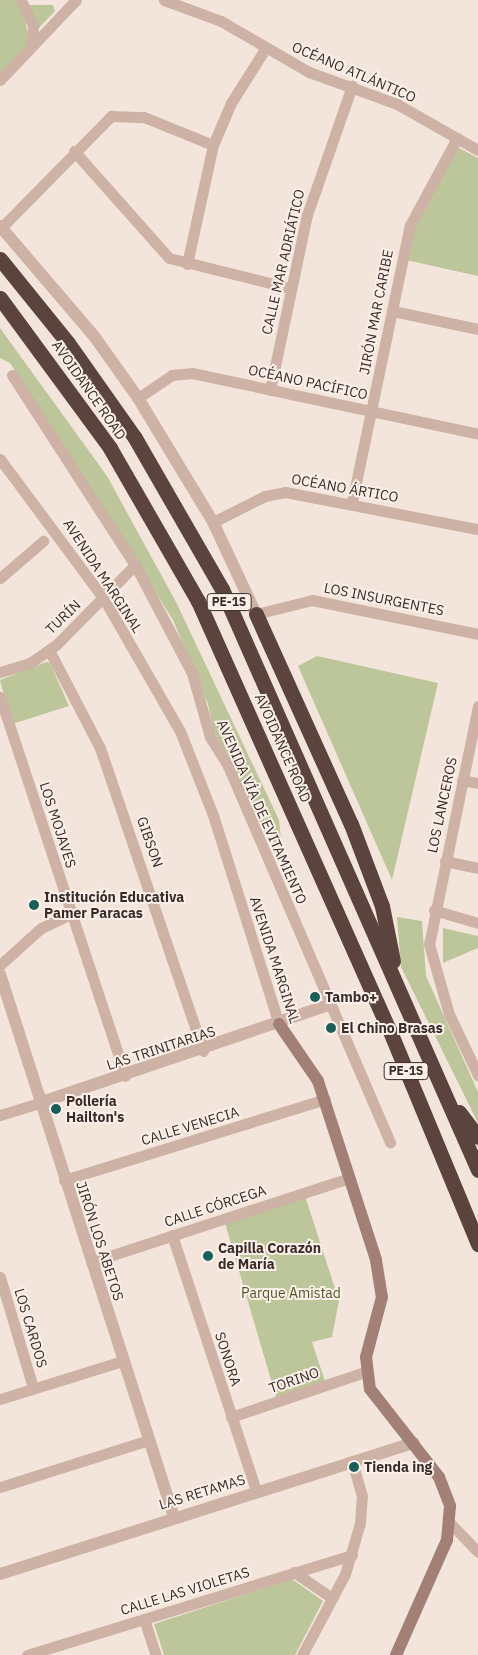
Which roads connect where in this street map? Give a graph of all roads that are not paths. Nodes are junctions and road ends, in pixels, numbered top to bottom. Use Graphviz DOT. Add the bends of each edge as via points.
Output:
graph roads {
  1 [pos="21,0"];
  2 [pos="76,0"];
  3 [pos="164,0"];
  4 [pos="180,3"];
  5 [pos="32,44"];
  6 [pos="265,49"];
  7 [pos="0,80"];
  8 [pos="352,86"];
  9 [pos="457,138"];
  10 [pos="213,145"];
  11 [pos="478,150"];
  12 [pos="74,151"];
  13 [pos="1,226"];
  14 [pos="0,259"];
  15 [pos="186,264"];
  16 [pos="290,288"];
  17 [pos="0,298"];
  18 [pos="394,311"];
  19 [pos="478,329"];
  20 [pos="12,375"];
  21 [pos="270,390"];
  22 [pos="138,398"];
  23 [pos="371,411"];
  24 [pos="478,434"];
  25 [pos="0,459"];
  26 [pos="352,502"];
  27 [pos="213,522"];
  28 [pos="478,529"];
  29 [pos="43,541"];
  30 [pos="135,565"];
  31 [pos="0,578"];
  32 [pos="104,599"];
  33 [pos="256,614"];
  34 [pos="478,634"];
  35 [pos="49,650"];
  36 [pos="0,672"];
  37 [pos="0,697"];
  38 [pos="478,706"];
  39 [pos="462,780"];
  40 [pos="478,783"];
  41 [pos="445,861"];
  42 [pos="478,868"];
  43 [pos="434,910"];
  44 [pos="71,914"];
  45 [pos="478,923"];
  46 [pos="0,965"];
  47 [pos="0,974"];
  48 [pos="395,980"];
  49 [pos="329,1005"];
  50 [pos="279,1024"];
  51 [pos="203,1051"];
  52 [pos="478,1075"];
  53 [pos="125,1076"];
  54 [pos="445,1094"];
  55 [pos="325,1099"];
  56 [pos="39,1103"];
  57 [pos="0,1115"];
  58 [pos="478,1137"];
  59 [pos="390,1143"];
  60 [pos="478,1170"];
  61 [pos="349,1178"];
  62 [pos="64,1180"];
  63 [pos="172,1236"];
  64 [pos="478,1244"];
  65 [pos="91,1262"];
  66 [pos="0,1277"];
  67 [pos="5,1313"];
  68 [pos="123,1361"];
  69 [pos="366,1372"];
  70 [pos="33,1388"];
  71 [pos="0,1399"];
  72 [pos="231,1417"];
  73 [pos="149,1440"];
  74 [pos="414,1443"];
  75 [pos="352,1462"];
  76 [pos="0,1487"];
  77 [pos="256,1491"];
  78 [pos="174,1517"];
  79 [pos="450,1523"];
  80 [pos="478,1552"];
  81 [pos="352,1555"];
  82 [pos="294,1572"];
  83 [pos="0,1574"];
  84 [pos="332,1598"];
  85 [pos="144,1619"];
  86 [pos="63,1650"];
  87 [pos="27,1655"];
  88 [pos="156,1655"];
  89 [pos="302,1655"];
  90 [pos="396,1655"];
  1 -- 5 [label="street" via="33,26"];
  2 -- 5 [label="street"];
  3 -- 4 [label="street, OCÉANO ATLÁNTICO"];
  4 -- 6 [label="street, OCÉANO ATLÁNTICO" via="221,21"];
  5 -- 7 [label="street"];
  6 -- 8 [label="street, OCÉANO ATLÁNTICO" via="309,72"];
  6 -- 10 [label="street" via="236,96"];
  8 -- 9 [label="street, OCÉANO ATLÁNTICO" via="397,104"];
  8 -- 16 [label="street, CALLE MAR ADRIÁTICO" via="307,215"];
  9 -- 11 [label="street, OCÉANO ATLÁNTICO"];
  9 -- 18 [label="street, JIRÓN MAR CARIBE" via="410,226"];
  10 -- 12 [label="street" via="125,113 106,119"];
  10 -- 15 [label="street"];
  12 -- 13 [label="street"];
  12 -- 15 [label="street" via="160,250"];
  13 -- 22 [label="street" via="94,336"];
  14 -- 48 [label="highway, AVOIDANCE ROAD / PE-1S" via="109,400 189,528 262,672"];
  15 -- 16 [label="street"];
  16 -- 21 [label="street, CALLE MAR ADRIÁTICO"];
  17 -- 64 [label="highway, AVOIDANCE ROAD / PE-1S" via="110,448 198,602 389,1029"];
  18 -- 19 [label="street"];
  18 -- 23 [label="street, JIRÓN MAR CARIBE"];
  20 -- 30 [label="street, AVENIDA VÍA DE EVITAMIENTO"];
  21 -- 22 [label="street, OCÉANO PACÍFICO" via="182,373"];
  21 -- 23 [label="street, OCÉANO PACÍFICO"];
  22 -- 27 [label="street"];
  23 -- 24 [label="street, OCÉANO PACÍFICO"];
  23 -- 26 [label="street, JIRÓN MAR CARIBE"];
  25 -- 32 [label="street, AVENIDA MARGINAL"];
  26 -- 27 [label="street, OCÉANO ÁRTICO" via="285,492 264,496"];
  26 -- 28 [label="street, OCÉANO ÁRTICO"];
  27 -- 33 [label="street"];
  29 -- 31 [label="street"];
  30 -- 32 [label="street, TURÍN"];
  30 -- 49 [label="street, AVENIDA VÍA DE EVITAMIENTO" via="192,673 210,737 228,766"];
  32 -- 35 [label="street, TURÍN"];
  32 -- 50 [label="street, AVENIDA MARGINAL" via="188,748"];
  33 -- 34 [label="street, LOS INSURGENTES" via="312,600"];
  33 -- 48 [label="highway" via="351,824 382,906"];
  35 -- 36 [label="street, TURÍN" via="30,663"];
  35 -- 51 [label="street, GIBSON" via="100,748"];
  37 -- 44 [label="street, LOS MOJAVES"];
  38 -- 39 [label="street, LOS LANCEROS"];
  39 -- 40 [label="street"];
  39 -- 41 [label="street, LOS LANCEROS"];
  41 -- 42 [label="street"];
  41 -- 43 [label="street, LOS LANCEROS"];
  43 -- 45 [label="street"];
  43 -- 52 [label="street, LOS LANCEROS" via="429,944 433,967"];
  44 -- 46 [label="street" via="41,928"];
  44 -- 53 [label="street, LOS MOJAVES"];
  47 -- 56 [label="street, JIRÓN LOS ABETOS"];
  48 -- 54 [label="highway, AVOIDANCE ROAD / PE-1S"];
  49 -- 50 [label="street, LAS TRINITARIAS"];
  49 -- 59 [label="street, AVENIDA VÍA DE EVITAMIENTO"];
  50 -- 51 [label="street, LAS TRINITARIAS"];
  50 -- 55 [label="main road, AVENIDA MARGINAL" via="312,1070"];
  51 -- 53 [label="street, LAS TRINITARIAS"];
  53 -- 56 [label="street, LAS TRINITARIAS"];
  54 -- 58 [label="highway"];
  54 -- 60 [label="highway, AVOIDANCE ROAD / PE-1S"];
  55 -- 61 [label="main road, AVENIDA MARGINAL"];
  55 -- 62 [label="street, CALLE VENECIA"];
  56 -- 57 [label="street, LAS TRINITARIAS"];
  56 -- 62 [label="street, JIRÓN LOS ABETOS"];
  61 -- 63 [label="street, CALLE CÓRCEGA"];
  61 -- 69 [label="main road, AVENIDA MARGINAL" via="376,1260 382,1297"];
  62 -- 65 [label="street, JIRÓN LOS ABETOS"];
  63 -- 65 [label="street, CALLE CÓRCEGA"];
  63 -- 72 [label="street, SONORA"];
  65 -- 68 [label="street, JIRÓN LOS ABETOS"];
  66 -- 67 [label="street, LOS CARDOS"];
  67 -- 70 [label="street, LOS CARDOS"];
  68 -- 70 [label="street"];
  68 -- 73 [label="street, JIRÓN LOS ABETOS"];
  69 -- 72 [label="street, TORINO"];
  69 -- 74 [label="main road" via="380,1406"];
  70 -- 71 [label="street"];
  72 -- 77 [label="street, SONORA"];
  73 -- 76 [label="street"];
  73 -- 78 [label="street, JIRÓN LOS ABETOS"];
  74 -- 75 [label="street, LAS RETAMAS"];
  74 -- 79 [label="main road" via="445,1489"];
  75 -- 77 [label="street, LAS RETAMAS"];
  75 -- 81 [label="street" via="362,1496"];
  77 -- 78 [label="street, LAS RETAMAS"];
  78 -- 83 [label="street, LAS RETAMAS"];
  79 -- 80 [label="street"];
  79 -- 90 [label="main road" via="441,1555"];
  81 -- 82 [label="street, CALLE LAS VIOLETAS"];
  81 -- 84 [label="street"];
  82 -- 84 [label="street"];
  82 -- 85 [label="street, CALLE LAS VIOLETAS"];
  84 -- 89 [label="street"];
  85 -- 86 [label="street, CALLE LAS VIOLETAS"];
  85 -- 88 [label="street"];
  86 -- 87 [label="street, CALLE LAS VIOLETAS"];
}
